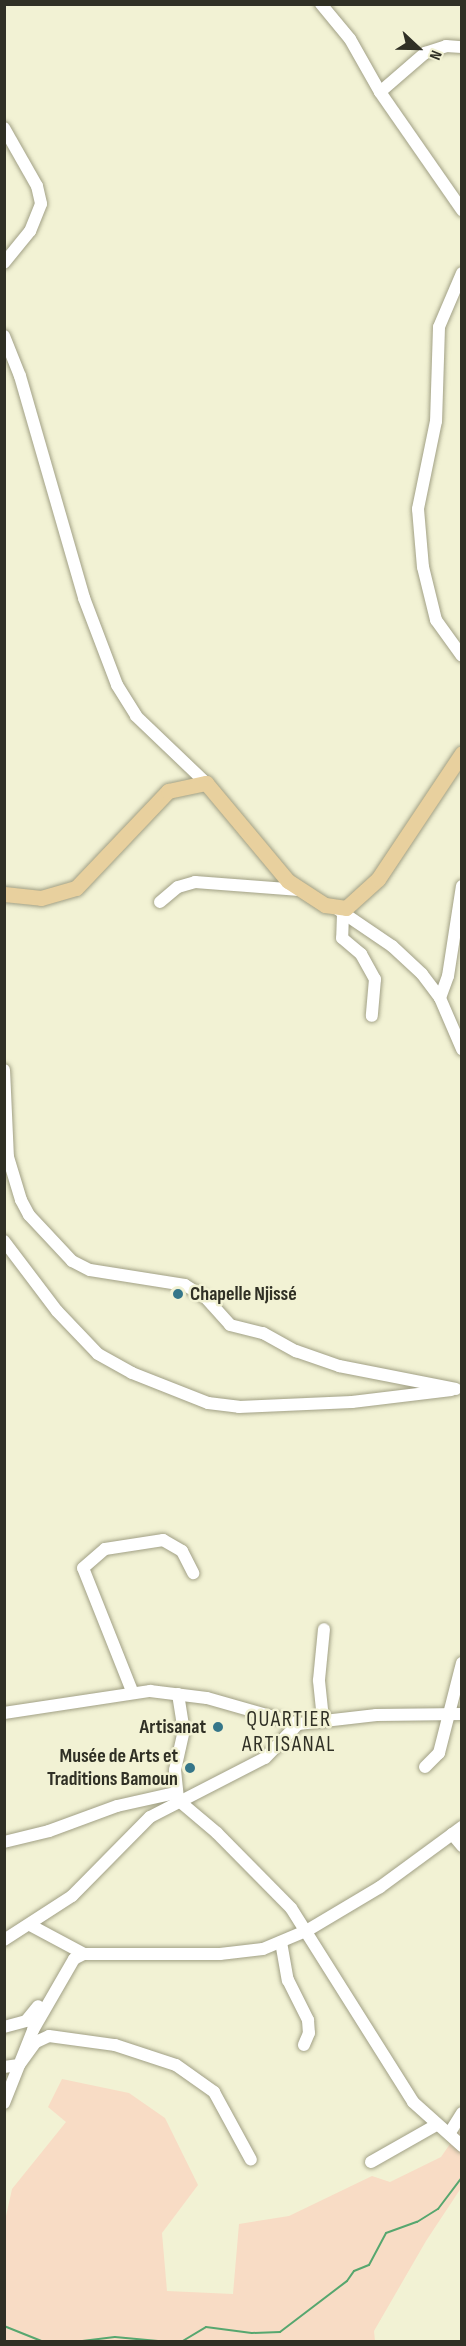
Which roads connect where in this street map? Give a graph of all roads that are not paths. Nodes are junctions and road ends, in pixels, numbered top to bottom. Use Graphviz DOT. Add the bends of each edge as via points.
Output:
graph roads {
  1 [pos="321,4"];
  2 [pos="462,47"];
  3 [pos="380,92"];
  4 [pos="4,128"];
  5 [pos="462,210"];
  6 [pos="4,263"];
  7 [pos="462,273"];
  8 [pos="4,336"];
  9 [pos="462,656"];
  10 [pos="462,753"];
  11 [pos="206,783"];
  12 [pos="462,886"];
  13 [pos="300,890"];
  14 [pos="4,894"];
  15 [pos="160,902"];
  16 [pos="340,911"];
  17 [pos="440,998"];
  18 [pos="372,1016"];
  19 [pos="462,1049"];
  20 [pos="4,1070"];
  21 [pos="4,1241"];
  22 [pos="459,1388"];
  23 [pos="193,1573"];
  24 [pos="324,1629"];
  25 [pos="462,1663"];
  26 [pos="132,1691"];
  27 [pos="178,1694"];
  28 [pos="4,1713"];
  29 [pos="448,1714"];
  30 [pos="462,1714"];
  31 [pos="323,1719"];
  32 [pos="298,1724"];
  33 [pos="425,1767"];
  34 [pos="176,1797"];
  35 [pos="457,1830"];
  36 [pos="4,1842"];
  37 [pos="462,1846"];
  38 [pos="30,1925"];
  39 [pos="308,1930"];
  40 [pos="4,1940"];
  41 [pos="281,1942"];
  42 [pos="84,1954"];
  43 [pos="47,2001"];
  44 [pos="4,2027"];
  45 [pos="304,2045"];
  46 [pos="19,2065"];
  47 [pos="4,2067"];
  48 [pos="4,2103"];
  49 [pos="462,2113"];
  50 [pos="436,2125"];
  51 [pos="449,2134"];
  52 [pos="462,2146"];
  53 [pos="251,2160"];
  54 [pos="371,2162"];
  1 -- 3 [label="street" via="350,39"];
  2 -- 3 [label="street" via="446,46 425,53"];
  3 -- 5 [label="street"];
  4 -- 6 [label="street" via="37,186 41,204 30,231"];
  7 -- 9 [label="street" via="439,327 436,421 418,509 423,567 436,620"];
  8 -- 11 [label="street" via="20,376 88,608 117,685 136,716"];
  10 -- 16 [label="main road" via="373,886 356,903"];
  11 -- 13 [label="main road"];
  11 -- 14 [label="main road" via="168,791 76,888 41,898"];
  12 -- 17 [label="street" via="448,976"];
  13 -- 15 [label="street" via="195,882 178,888"];
  13 -- 16 [label="main road"];
  16 -- 17 [label="street" via="392,946 423,974"];
  16 -- 18 [label="street" via="342,938 361,954 375,979"];
  17 -- 19 [label="street"];
  20 -- 22 [label="street" via="8,1157 17,1189 29,1215 72,1261 90,1270 184,1285 207,1298 230,1325 263,1333 296,1351 339,1366"];
  21 -- 22 [label="street" via="57,1311 98,1354 132,1373 208,1403 239,1407 352,1402"];
  23 -- 26 [label="street" via="182,1551 163,1540 105,1548 83,1568"];
  24 -- 31 [label="street" via="319,1680"];
  25 -- 29 [label="street"];
  26 -- 27 [label="street"];
  26 -- 28 [label="street"];
  27 -- 32 [label="street"];
  27 -- 34 [label="street" via="184,1730 175,1770"];
  29 -- 30 [label="street"];
  29 -- 31 [label="street"];
  29 -- 33 [label="street" via="438,1753"];
  31 -- 32 [label="street"];
  32 -- 34 [label="street" via="265,1758"];
  34 -- 36 [label="street" via="117,1806 40,1834"];
  34 -- 38 [label="street" via="150,1816 95,1875"];
  34 -- 39 [label="street" via="217,1833"];
  35 -- 37 [label="street"];
  35 -- 39 [label="street" via="380,1887"];
  38 -- 40 [label="street"];
  38 -- 42 [label="street"];
  39 -- 41 [label="street"];
  39 -- 50 [label="street" via="413,2102"];
  41 -- 42 [label="street" via="263,1949 220,1954"];
  41 -- 45 [label="street" via="288,1980 308,2020 309,2033"];
  42 -- 43 [label="street" via="67,1967"];
  43 -- 44 [label="street" via="26,2021"];
  43 -- 46 [label="street"];
  46 -- 47 [label="street"];
  46 -- 48 [label="street"];
  46 -- 53 [label="street" via="36,2042 56,2036 115,2045 176,2065 214,2092"];
  49 -- 51 [label="street"];
  50 -- 51 [label="street"];
  50 -- 54 [label="street"];
  51 -- 52 [label="street"];
}
